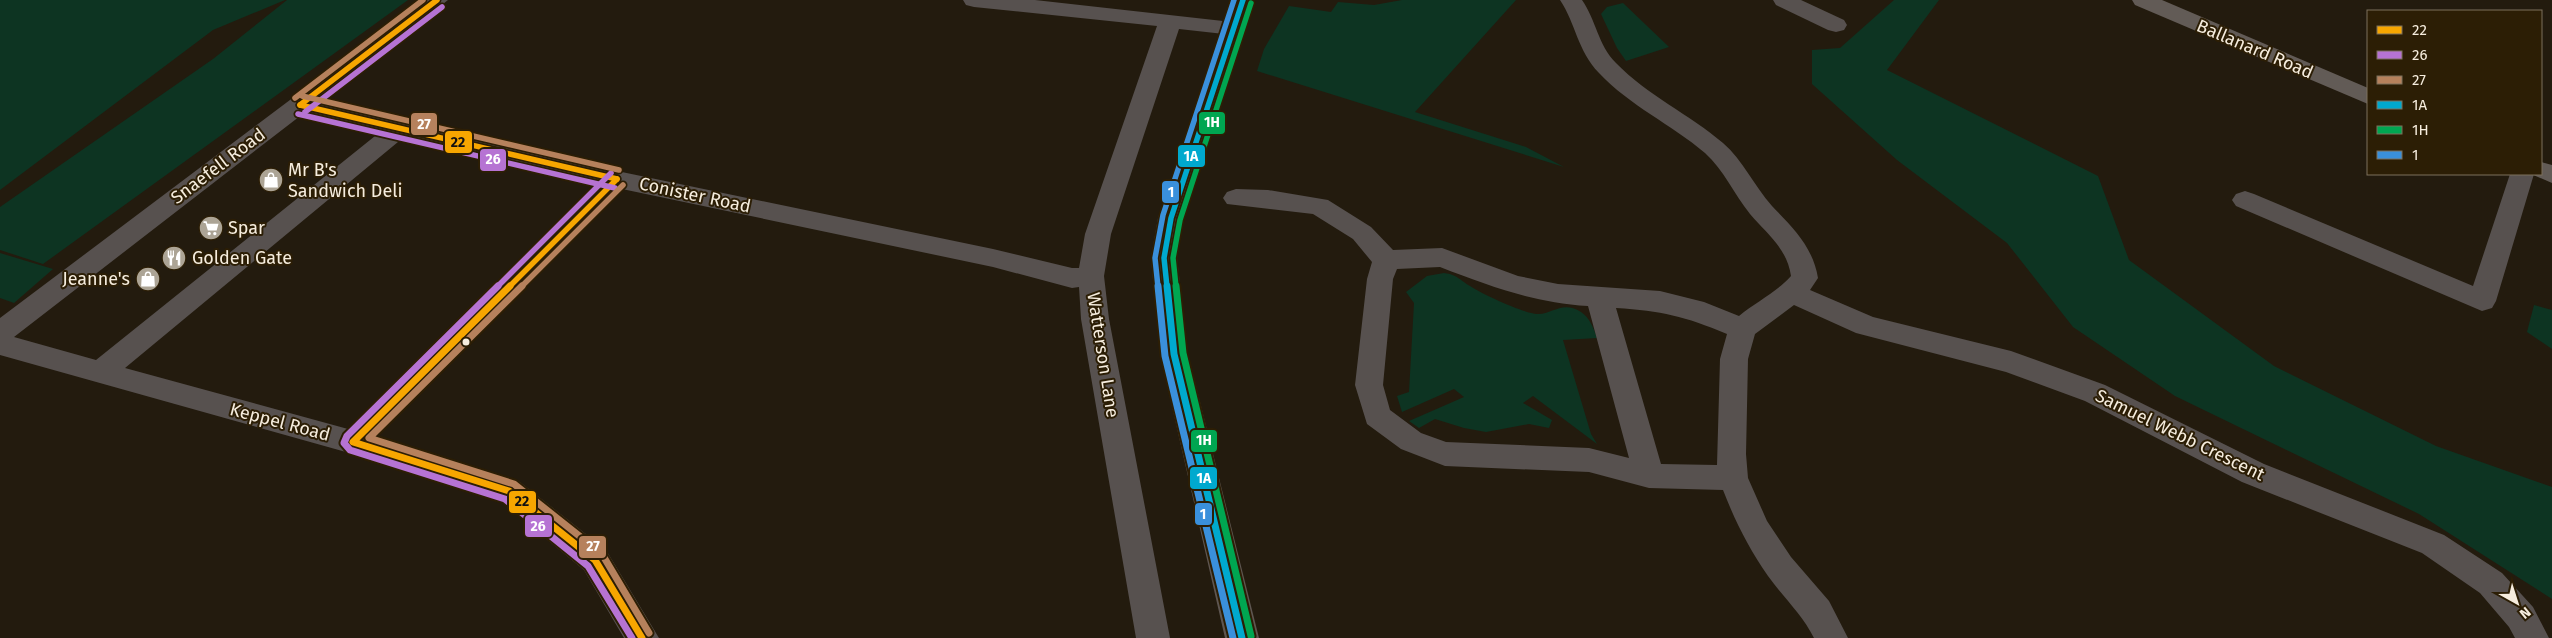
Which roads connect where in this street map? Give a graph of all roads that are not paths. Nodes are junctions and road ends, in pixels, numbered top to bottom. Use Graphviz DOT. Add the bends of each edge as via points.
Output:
graph roads {
  1 [pos="437,0"];
  2 [pos="974,0"];
  3 [pos="1243,0"];
  4 [pos="1784,0"];
  5 [pos="2143,0"];
  6 [pos="1577,1"];
  7 [pos="1170,21"];
  8 [pos="1836,25"];
  9 [pos="1233,28"];
  10 [pos="2367,97"];
  11 [pos="300,104"];
  12 [pos="400,128"];
  13 [pos="2522,175"];
  14 [pos="617,179"];
  15 [pos="1236,198"];
  16 [pos="2245,200"];
  17 [pos="1386,260"];
  18 [pos="1091,276"];
  19 [pos="1792,293"];
  20 [pos="1599,296"];
  21 [pos="1742,329"];
  22 [pos="0,333"];
  23 [pos="0,344"];
  24 [pos="99,373"];
  25 [pos="354,442"];
  26 [pos="1649,476"];
  27 [pos="1733,478"];
  28 [pos="642,638"];
  29 [pos="1153,638"];
  30 [pos="1242,638"];
  31 [pos="1831,638"];
  32 [pos="2532,638"];
  1 -- 11 [label="street, Snaefell Road"];
  2 -- 7 [label="street"];
  3 -- 9 [label="highway"];
  4 -- 8 [label="street"];
  5 -- 10 [label="main road, Ballanard Road"];
  6 -- 19 [label="street" via="1583,27 1604,65 1640,97 1716,150 1800,254 1805,278"];
  7 -- 9 [label="street"];
  7 -- 18 [label="street, Watterson Lane" via="1098,234"];
  9 -- 30 [label="highway" via="1171,218 1164,258 1174,354"];
  11 -- 12 [label="street, Conister Road"];
  11 -- 22 [label="street, Snaefell Road"];
  12 -- 14 [label="street, Conister Road"];
  12 -- 24 [label="street"];
  13 -- 16 [label="street" via="2482,301"];
  14 -- 18 [label="street, Conister Road" via="983,256 1072,278"];
  14 -- 25 [label="street"];
  15 -- 17 [label="street" via="1266,209 1319,206 1362,233"];
  17 -- 20 [label="street" via="1442,257 1514,285 1558,294"];
  17 -- 26 [label="street" via="1380,279 1369,385 1377,416 1411,441 1445,454 1589,460"];
  18 -- 29 [label="street, Watterson Lane" via="1095,319"];
  19 -- 21 [label="street"];
  19 -- 32 [label="street, Samuel Webb Crescent" via="1866,326 2011,362 2095,392 2253,473 2433,544 2491,583 2521,617"];
  20 -- 21 [label="street" via="1668,303 1694,309"];
  20 -- 26 [label="street"];
  21 -- 27 [label="street" via="1734,359 1730,440"];
  23 -- 24 [label="street, Keppel Road"];
  24 -- 25 [label="street, Keppel Road"];
  25 -- 28 [label="street, Keppel Road" via="509,490 595,560"];
  26 -- 27 [label="street"];
  27 -- 31 [label="street" via="1754,528 1780,567 1817,611"];
}
